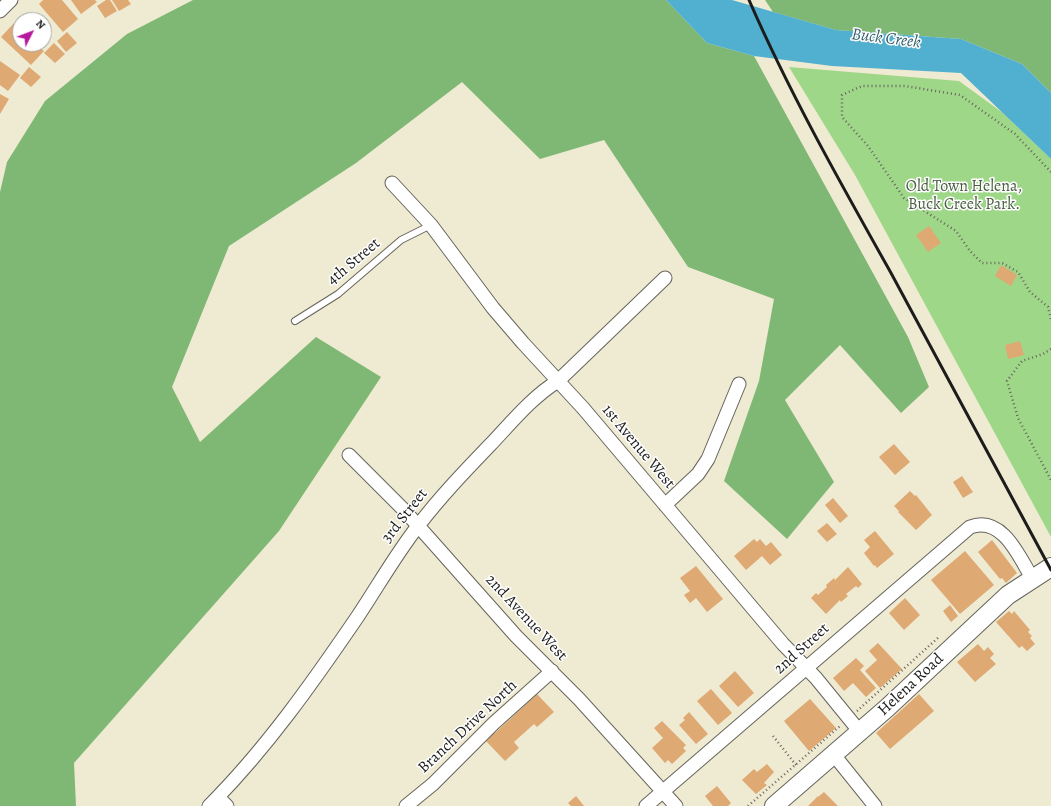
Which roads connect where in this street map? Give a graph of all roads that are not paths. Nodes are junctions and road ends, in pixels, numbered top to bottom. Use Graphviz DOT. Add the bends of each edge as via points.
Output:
graph roads {
  1 [pos="11,0"];
  2 [pos="0,11"];
  3 [pos="392,183"];
  4 [pos="431,225"];
  5 [pos="665,278"];
  6 [pos="295,321"];
  7 [pos="558,381"];
  8 [pos="739,384"];
  9 [pos="349,455"];
  10 [pos="665,504"];
  11 [pos="418,526"];
  12 [pos="1051,567"];
  13 [pos="1032,578"];
  14 [pos="806,668"];
  15 [pos="552,671"];
  16 [pos="854,726"];
  17 [pos="834,755"];
  18 [pos="663,792"];
  19 [pos="218,803"];
  20 [pos="406,806"];
  21 [pos="646,806"];
  22 [pos="676,806"];
  23 [pos="774,806"];
  24 [pos="875,806"];
  1 -- 2 [label="street"];
  3 -- 4 [label="street, 1st Avenue West"];
  4 -- 6 [label="lane, 4th Street" via="401,240 338,294"];
  4 -- 7 [label="street, 1st Avenue West" via="493,308"];
  5 -- 7 [label="street, 3rd Street"];
  7 -- 10 [label="street, 1st Avenue West"];
  7 -- 11 [label="street, 3rd Street" via="548,387 450,486"];
  8 -- 10 [label="street" via="708,459 693,479"];
  9 -- 11 [label="street, 2nd Avenue West"];
  10 -- 14 [label="street, 1st Avenue West"];
  11 -- 15 [label="street, 2nd Avenue West" via="516,636"];
  11 -- 19 [label="street, 3rd Street" via="388,566 358,615 302,696"];
  12 -- 13 [label="main road, Helena Road"];
  13 -- 14 [label="street, 2nd Street" via="1006,538 992,526 977,524 963,531"];
  13 -- 16 [label="main road, Helena Road"];
  14 -- 16 [label="street, 1st Avenue West"];
  14 -- 18 [label="street, 2nd Street"];
  15 -- 18 [label="street, 2nd Avenue West"];
  15 -- 20 [label="street, Branch Drive North" via="494,723 433,784"];
  16 -- 17 [label="main road, Helena Road"];
  17 -- 23 [label="main road, Helena Road"];
  17 -- 24 [label="street"];
  18 -- 21 [label="street, 2nd Street"];
  18 -- 22 [label="street, 2nd Avenue West"];
}
